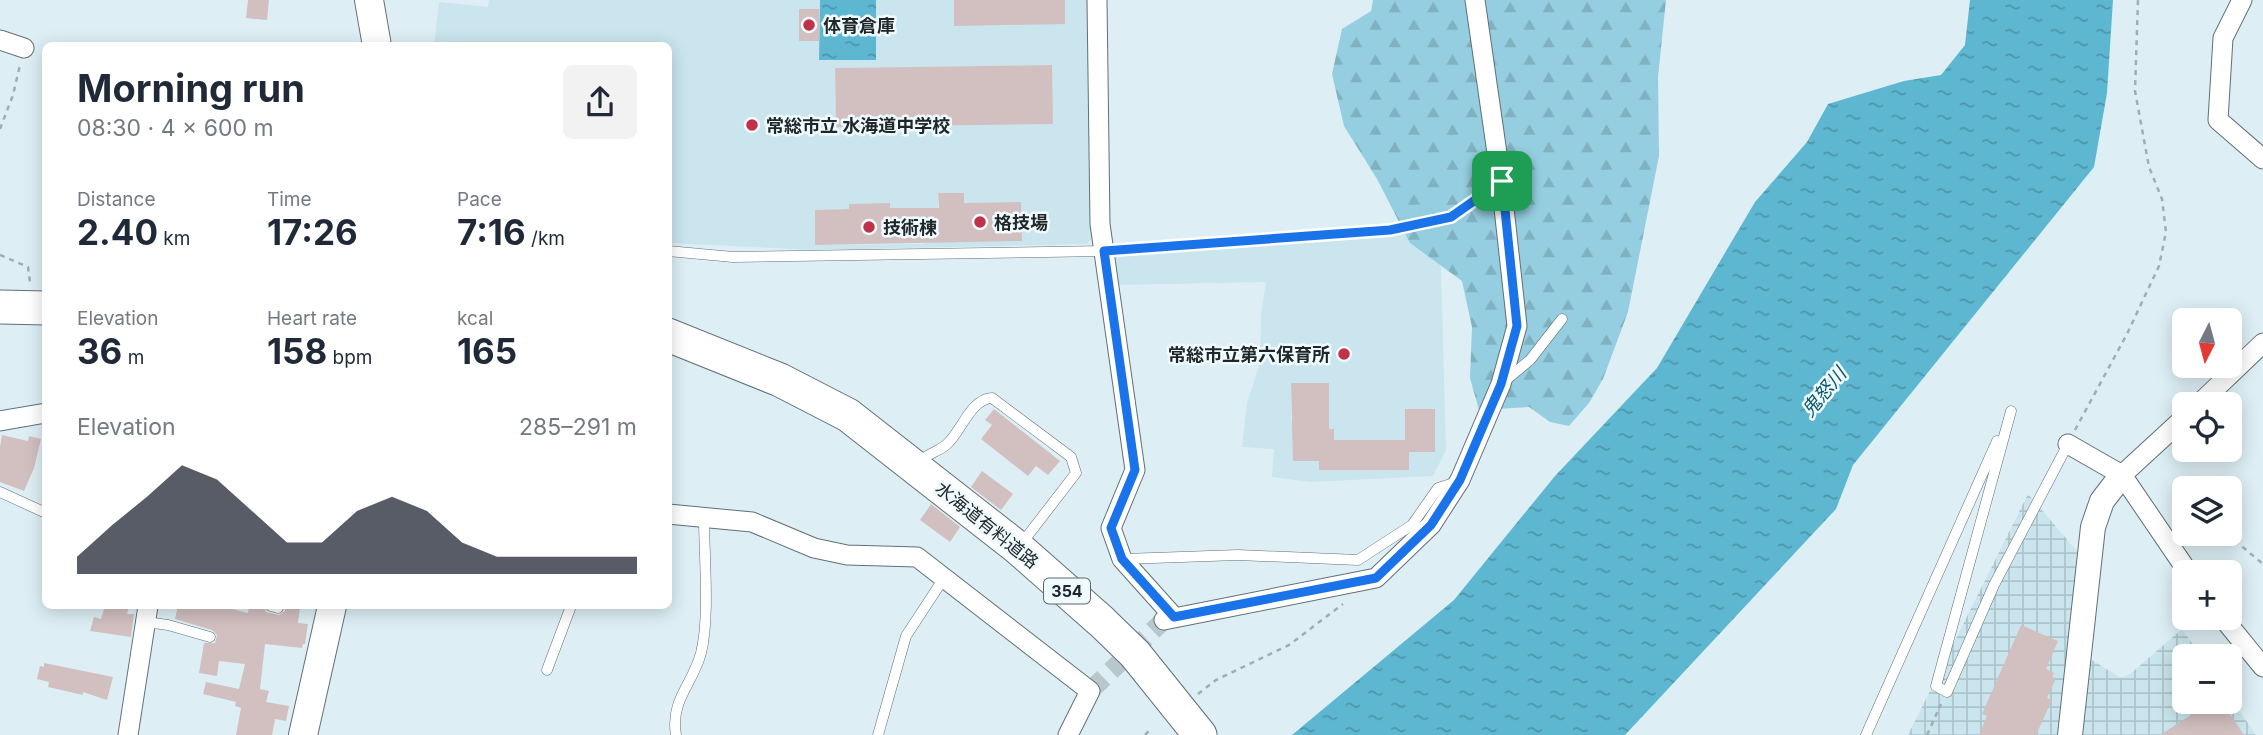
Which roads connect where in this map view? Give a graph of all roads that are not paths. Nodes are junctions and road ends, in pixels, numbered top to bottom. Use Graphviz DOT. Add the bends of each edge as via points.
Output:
graph roads {
  1 [pos="369,0"];
  2 [pos="1097,0"];
  3 [pos="1475,0"];
  4 [pos="2242,0"];
  5 [pos="0,40"];
  6 [pos="375,42"];
  7 [pos="24,48"];
  8 [pos="2263,159"];
  9 [pos="1502,181"];
  10 [pos="672,251"];
  11 [pos="1104,251"];
  12 [pos="30,293"];
  13 [pos="0,307"];
  14 [pos="1562,319"];
  15 [pos="672,337"];
  16 [pos="2263,344"];
  17 [pos="672,361"];
  18 [pos="1501,384"];
  19 [pos="2212,392"];
  20 [pos="42,414"];
  21 [pos="0,421"];
  22 [pos="2172,429"];
  23 [pos="2068,444"];
  24 [pos="917,468"];
  25 [pos="2122,475"];
  26 [pos="1460,480"];
  27 [pos="0,492"];
  28 [pos="42,511"];
  29 [pos="672,513"];
  30 [pos="704,517"];
  31 [pos="1018,548"];
  32 [pos="1122,559"];
  33 [pos="2180,560"];
  34 [pos="944,578"];
  35 [pos="331,609"];
  36 [pos="570,609"];
  37 [pos="147,614"];
  38 [pos="2233,630"];
  39 [pos="210,638"];
  40 [pos="2263,667"];
  41 [pos="547,670"];
  42 [pos="1200,734"];
  43 [pos="128,735"];
  44 [pos="303,735"];
  45 [pos="676,735"];
  46 [pos="878,735"];
  47 [pos="1068,735"];
  48 [pos="1866,735"];
  49 [pos="2070,735"];
  1 -- 6 [label="main road"];
  2 -- 11 [label="street"];
  3 -- 9 [label="street"];
  4 -- 8 [label="street" via="2223,38 2218,120"];
  5 -- 7 [label="street"];
  9 -- 11 [label="lane" via="1451,217 1390,230"];
  9 -- 18 [label="street" via="1517,326"];
  10 -- 11 [label="lane" via="733,257"];
  11 -- 32 [label="street" via="1135,470 1111,528"];
  12 -- 13 [label="highway"];
  14 -- 18 [label="lane" via="1530,360"];
  15 -- 24 [label="highway, 水海道有料道路 / 354" via="780,380 848,415"];
  16 -- 19 [label="street"];
  17 -- 24 [label="highway, 水海道有料道路 / 354" via="747,389"];
  18 -- 26 [label="street"];
  20 -- 21 [label="street"];
  22 -- 25 [label="street"];
  23 -- 25 [label="street"];
  23 -- 48 [label="lane" via="1994,586 1947,692 1936,686 2011,411"];
  24 -- 31 [label="highway, 水海道有料道路 / 354"];
  24 -- 31 [label="lane" via="923,457 946,445 987,398 1071,457 1076,472"];
  25 -- 33 [label="street"];
  25 -- 49 [label="street" via="2102,501 2094,527"];
  26 -- 32 [label="lane" via="1438,488 1412,525 1358,560 1238,555"];
  26 -- 32 [label="street" via="1431,525 1376,578 1169,619"];
  27 -- 28 [label="lane"];
  29 -- 30 [label="street"];
  30 -- 34 [label="street" via="752,522 836,553 917,557"];
  30 -- 45 [label="lane" via="705,629 701,655 679,697"];
  31 -- 42 [label="highway, 水海道有料道路 / 354" via="1135,654"];
  34 -- 46 [label="lane" via="906,636"];
  34 -- 47 [label="street" via="1090,691"];
  35 -- 44 [label="main road"];
  36 -- 41 [label="lane"];
  37 -- 39 [label="lane"];
  37 -- 43 [label="street"];
  38 -- 40 [label="street"];
}
